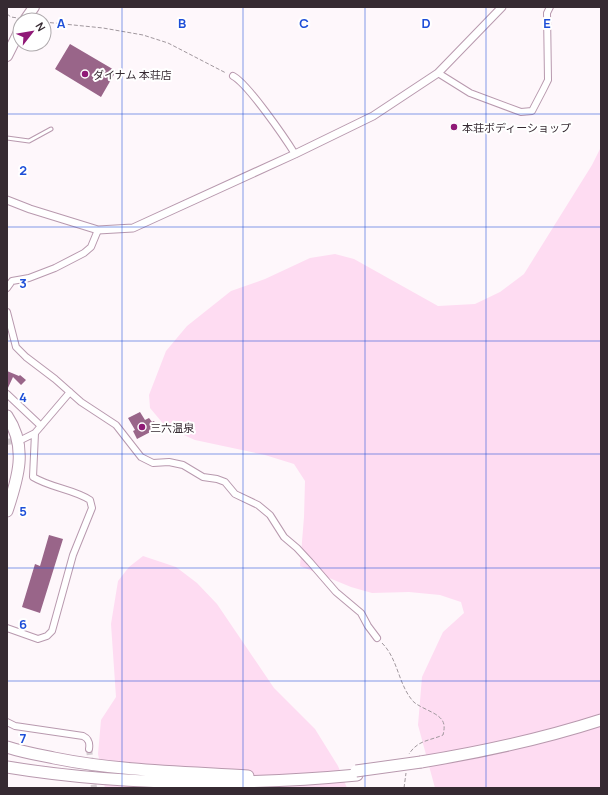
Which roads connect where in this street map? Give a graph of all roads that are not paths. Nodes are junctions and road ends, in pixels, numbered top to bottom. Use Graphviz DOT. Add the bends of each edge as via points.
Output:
graph roads {
  1 [pos="502,7"];
  2 [pos="550,7"];
  3 [pos="12,46"];
  4 [pos="7,56"];
  5 [pos="438,72"];
  6 [pos="232,76"];
  7 [pos="51,129"];
  8 [pos="7,138"];
  9 [pos="295,154"];
  10 [pos="7,200"];
  11 [pos="98,230"];
  12 [pos="7,288"];
  13 [pos="7,312"];
  14 [pos="70,392"];
  15 [pos="7,394"];
  16 [pos="7,416"];
  17 [pos="41,426"];
  18 [pos="7,428"];
  19 [pos="35,433"];
  20 [pos="23,439"];
  21 [pos="7,491"];
  22 [pos="7,510"];
  23 [pos="7,628"];
  24 [pos="378,638"];
  25 [pos="601,720"];
  26 [pos="7,722"];
  27 [pos="601,724"];
  28 [pos="7,747"];
  29 [pos="90,749"];
  30 [pos="7,763"];
  31 [pos="421,764"];
  32 [pos="7,767"];
  33 [pos="275,779"];
  34 [pos="185,788"];
  1 -- 5 [label="street"];
  2 -- 5 [label="street" via="547,13 548,80 532,111 521,112 470,93"];
  3 -- 4 [label="highway"];
  5 -- 9 [label="street" via="373,116"];
  6 -- 9 [label="street" via="239,79 253,96"];
  7 -- 8 [label="lane" via="29,141"];
  9 -- 11 [label="street" via="132,228"];
  10 -- 11 [label="street"];
  11 -- 12 [label="street" via="92,247 84,253 55,268 29,278 12,281"];
  13 -- 14 [label="street" via="16,347"];
  14 -- 17 [label="street"];
  14 -- 24 [label="street" via="116,426 141,457 153,463 169,462 183,465 203,477 225,482 235,494 258,505 270,515 284,537 336,592 360,613"];
  15 -- 17 [label="street"];
  16 -- 22 [label="highway" via="16,435 19,453 15,487"];
  17 -- 19 [label="street"];
  18 -- 21 [label="highway" via="13,460"];
  19 -- 20 [label="street"];
  19 -- 23 [label="street" via="33,477 82,495 90,500 92,508 73,555 52,631 38,639"];
  25 -- 31 [label="highway" via="554,734"];
  26 -- 29 [label="street" via="15,726 83,736 90,742"];
  27 -- 31 [label="highway" via="501,752"];
  28 -- 33 [label="highway" via="74,762 149,771"];
  30 -- 33 [label="highway" via="136,777"];
  31 -- 33 [label="highway, bridge" via="356,773"];
  32 -- 33 [label="highway" via="136,781 197,783"];
  33 -- 34 [label="highway"];
}
